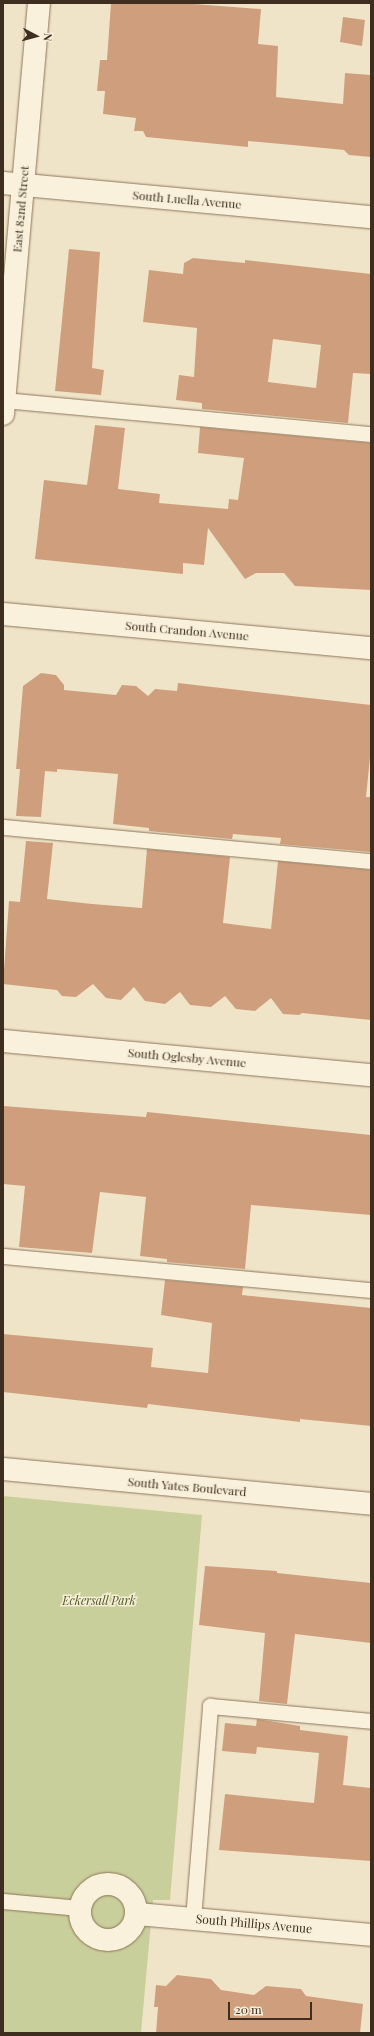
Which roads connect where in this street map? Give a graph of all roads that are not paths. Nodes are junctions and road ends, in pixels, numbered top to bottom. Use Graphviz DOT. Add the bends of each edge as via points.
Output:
graph roads {
  1 [pos="39,3"];
  2 [pos="13,184"];
  3 [pos="371,217"];
  4 [pos="3,405"];
  5 [pos="371,434"];
  6 [pos="3,614"];
  7 [pos="371,648"];
  8 [pos="3,827"];
  9 [pos="371,861"];
  10 [pos="3,1041"];
  11 [pos="371,1075"];
  12 [pos="3,1256"];
  13 [pos="371,1290"];
  14 [pos="3,1469"];
  15 [pos="371,1504"];
  16 [pos="371,1721"];
  17 [pos="3,1901"];
  18 [pos="80,1908"];
  19 [pos="137,1914"];
  20 [pos="193,1919"];
  21 [pos="371,1935"];
  1 -- 2 [label="street, East 82nd Street"];
  2 -- 3 [label="street, South Luella Avenue"];
  2 -- 4 [label="street, East 82nd Street"];
  4 -- 5 [label="lane"];
  6 -- 7 [label="street, South Crandon Avenue"];
  8 -- 9 [label="lane"];
  10 -- 11 [label="street, South Oglesby Avenue"];
  12 -- 13 [label="lane"];
  14 -- 15 [label="street, South Yates Boulevard"];
  16 -- 20 [label="lane" via="210,1706"];
  17 -- 18 [label="lane"];
  18 -- 19 [label="street" via="89,1891 97,1886 116,1884 132,1895"];
  18 -- 19 [label="street" via="80,1917 89,1933 105,1940 115,1940 126,1933"];
  19 -- 20 [label="street, South Phillips Avenue"];
  20 -- 21 [label="street, South Phillips Avenue"];
}
